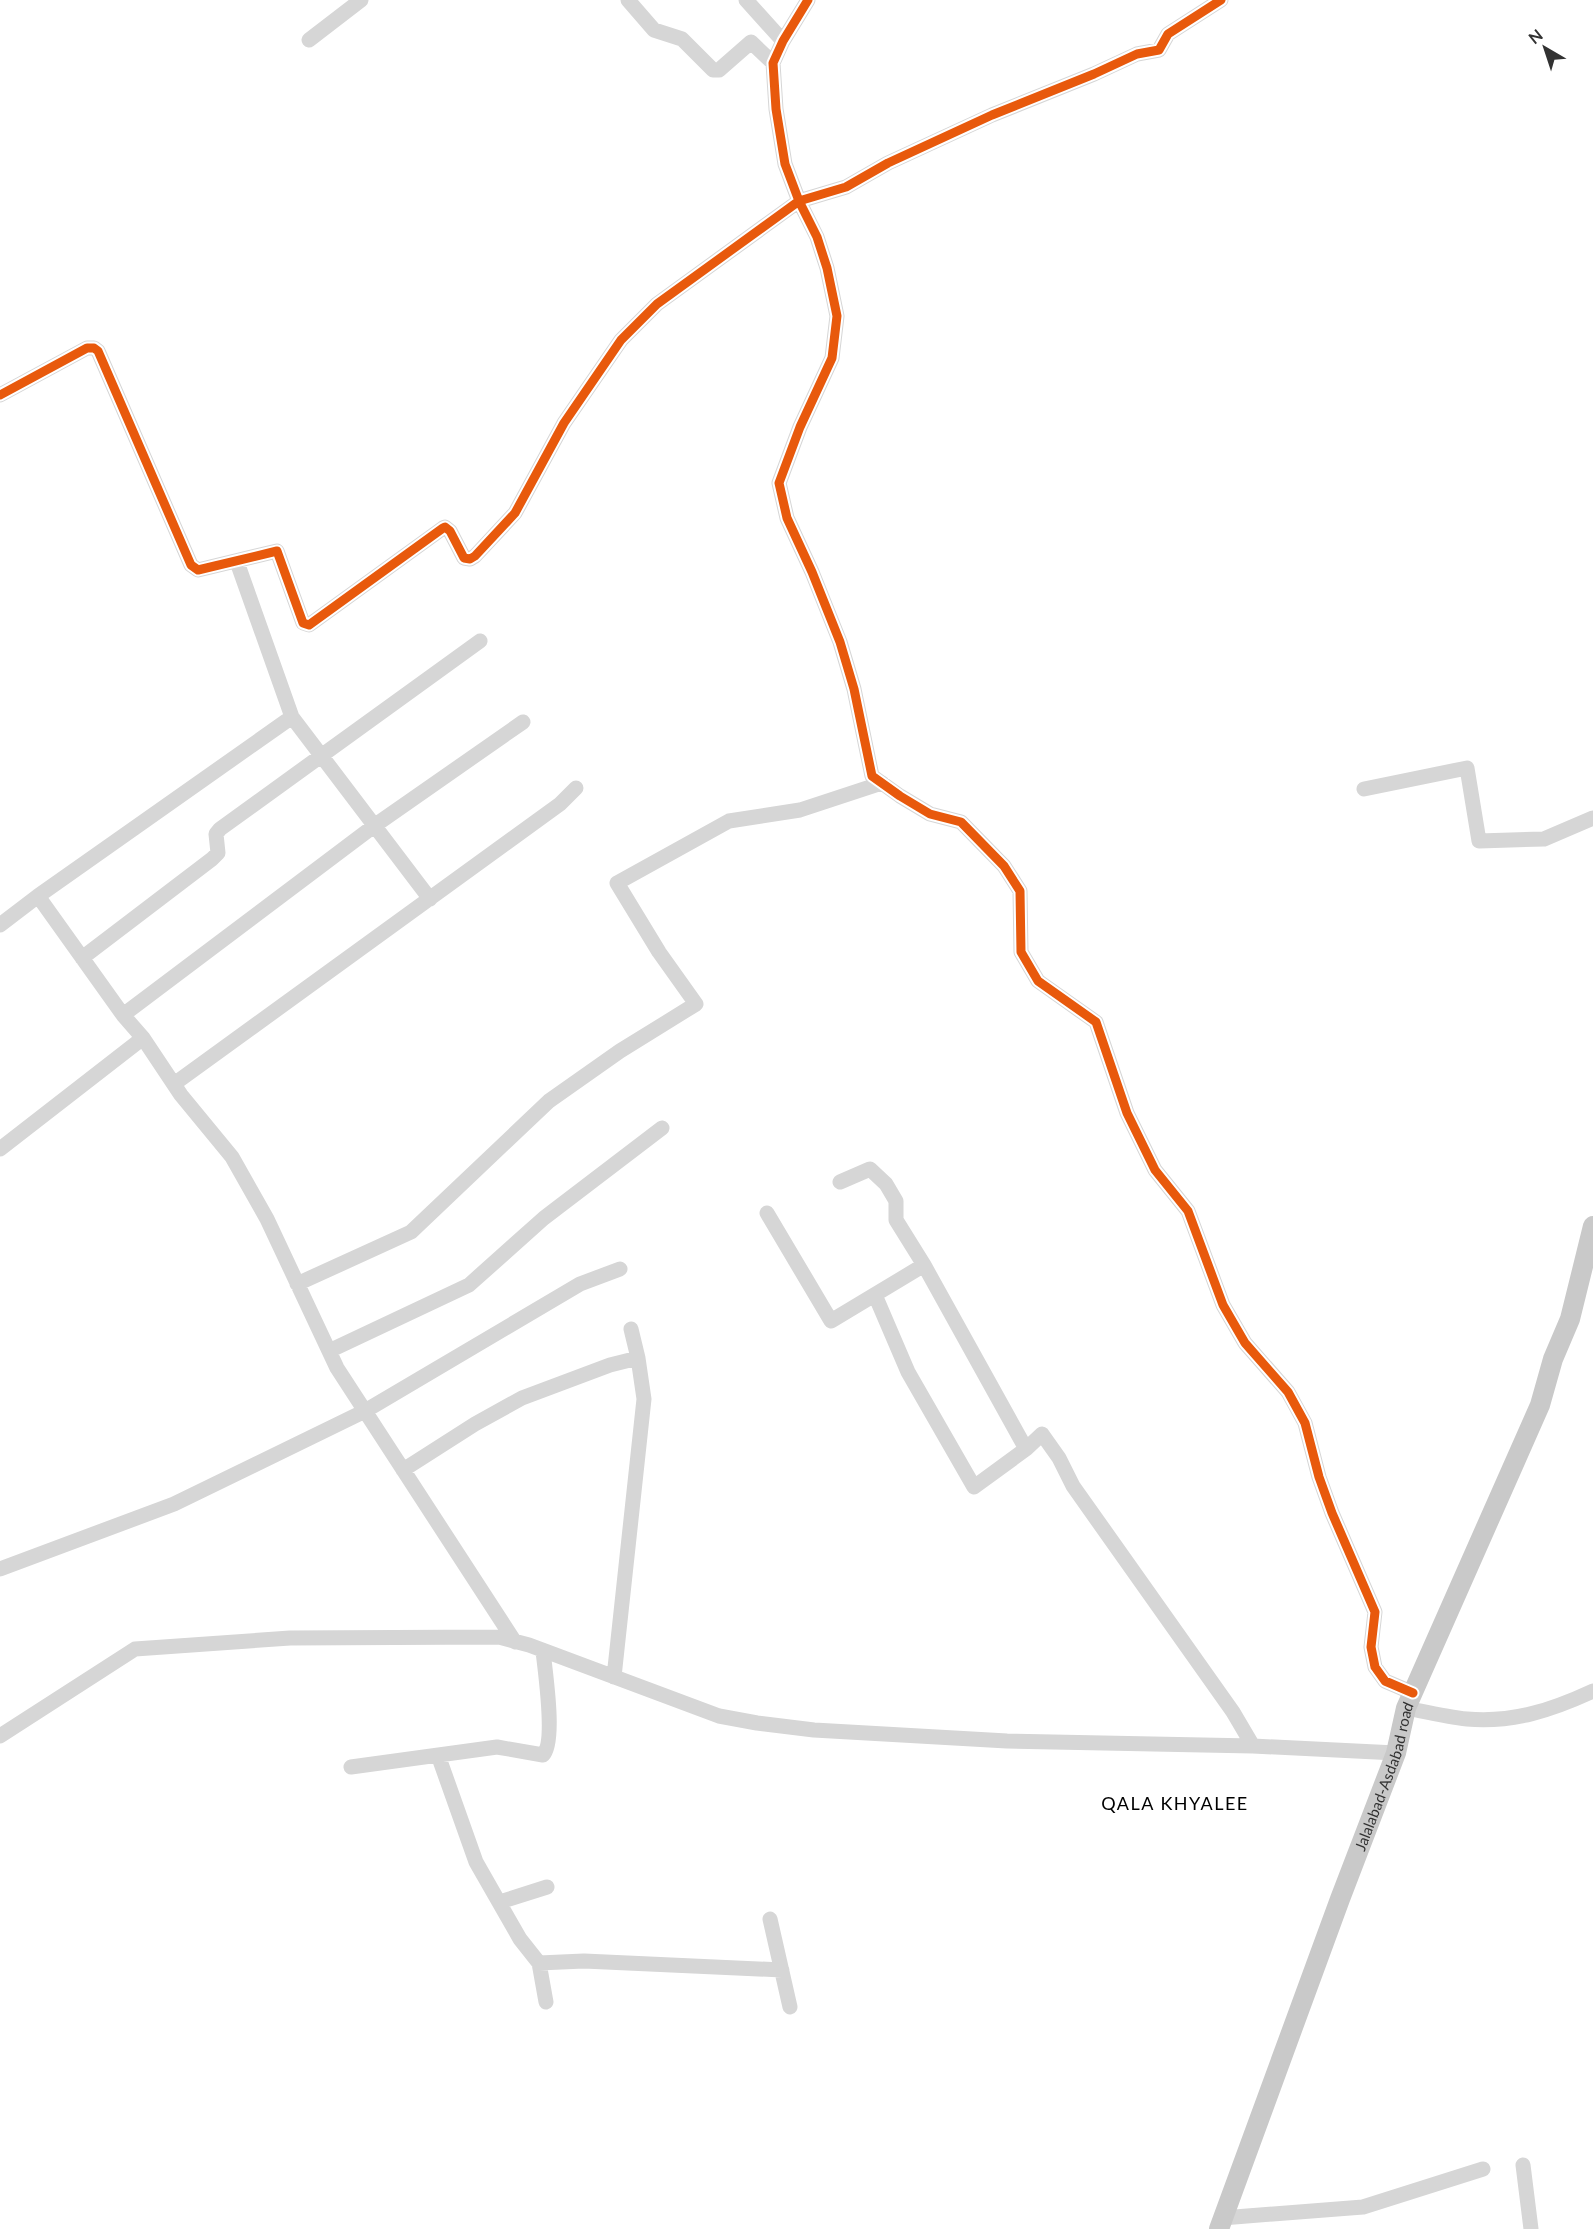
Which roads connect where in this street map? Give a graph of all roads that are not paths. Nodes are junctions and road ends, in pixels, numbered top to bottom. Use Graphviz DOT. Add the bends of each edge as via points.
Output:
graph roads {
  1 [pos="361,0"];
  2 [pos="628,0"];
  3 [pos="746,0"];
  4 [pos="808,0"];
  5 [pos="1221,0"];
  6 [pos="309,40"];
  7 [pos="783,41"];
  8 [pos="773,63"];
  9 [pos="799,201"];
  10 [pos="0,395"];
  11 [pos="237,562"];
  12 [pos="480,641"];
  13 [pos="292,717"];
  14 [pos="523,722"];
  15 [pos="322,755"];
  16 [pos="882,783"];
  17 [pos="576,788"];
  18 [pos="1364,789"];
  19 [pos="1593,818"];
  20 [pos="374,826"];
  21 [pos="38,896"];
  22 [pos="430,899"];
  23 [pos="0,925"];
  24 [pos="82,958"];
  25 [pos="123,1015"];
  26 [pos="143,1038"];
  27 [pos="174,1084"];
  28 [pos="662,1128"];
  29 [pos="0,1149"];
  30 [pos="840,1182"];
  31 [pos="767,1213"];
  32 [pos="1593,1226"];
  33 [pos="924,1265"];
  34 [pos="620,1269"];
  35 [pos="297,1284"];
  36 [pos="874,1295"];
  37 [pos="630,1329"];
  38 [pos="329,1351"];
  39 [pos="638,1358"];
  40 [pos="365,1411"];
  41 [pos="1026,1449"];
  42 [pos="403,1470"];
  43 [pos="0,1569"];
  44 [pos="515,1642"];
  45 [pos="543,1651"];
  46 [pos="614,1677"];
  47 [pos="1593,1691"];
  48 [pos="1410,1701"];
  49 [pos="0,1736"];
  50 [pos="1253,1746"];
  51 [pos="1396,1753"];
  52 [pos="438,1755"];
  53 [pos="351,1767"];
  54 [pos="547,1887"];
  55 [pos="500,1902"];
  56 [pos="770,1919"];
  57 [pos="539,1963"];
  58 [pos="782,1970"];
  59 [pos="546,2002"];
  60 [pos="790,2007"];
  61 [pos="1523,2165"];
  62 [pos="1483,2169"];
  63 [pos="1220,2224"];
  64 [pos="1531,2229"];
  1 -- 6 [label="street"];
  2 -- 8 [label="street" via="654,30 682,39 713,70 751,42"];
  3 -- 7 [label="street"];
  4 -- 7 [label="street"];
  5 -- 9 [label="street" via="1168,34 1158,50 1137,54 992,115 846,187"];
  7 -- 8 [label="street"];
  8 -- 9 [label="street" via="786,164"];
  9 -- 11 [label="street" via="657,304 621,340 564,423 515,513 475,556 464,558 450,531 443,528 309,625 303,623 277,551"];
  9 -- 16 [label="street" via="817,237 837,315 832,358 779,483 787,518 840,642 872,776"];
  10 -- 11 [label="street" via="87,348 94,348 191,565 198,570"];
  11 -- 13 [label="street"];
  12 -- 15 [label="street"];
  13 -- 15 [label="street"];
  13 -- 21 [label="street"];
  14 -- 20 [label="street"];
  15 -- 20 [label="street"];
  15 -- 24 [label="street" via="220,829 216,834 218,853 212,859"];
  16 -- 35 [label="street" via="800,810 729,821 617,883 696,1004 549,1101 411,1232"];
  16 -- 48 [label="street" via="930,814 961,822 1004,866 1020,891 1021,952 1038,981 1096,1022 1127,1113 1155,1170 1188,1211 1223,1305 1245,1343 1288,1392 1305,1423 1332,1514 1375,1612 1371,1647 1375,1667 1385,1681"];
  17 -- 22 [label="street" via="560,804"];
  18 -- 19 [label="street" via="1467,768 1479,841 1544,839"];
  20 -- 22 [label="street"];
  20 -- 25 [label="street"];
  21 -- 23 [label="street"];
  21 -- 24 [label="street"];
  22 -- 27 [label="street"];
  24 -- 25 [label="street"];
  25 -- 26 [label="street"];
  26 -- 27 [label="street"];
  26 -- 29 [label="street"];
  27 -- 35 [label="street" via="232,1157"];
  28 -- 38 [label="street" via="543,1218 469,1285"];
  30 -- 33 [label="street" via="870,1169 886,1184 896,1202 896,1220"];
  31 -- 36 [label="street" via="831,1321"];
  32 -- 48 [label="main road, Jalalabad-Asdabad road" via="1570,1319 1540,1405"];
  33 -- 36 [label="street"];
  33 -- 41 [label="street"];
  34 -- 40 [label="street" via="580,1284"];
  35 -- 38 [label="street"];
  36 -- 41 [label="street" via="908,1372 974,1487"];
  37 -- 39 [label="street"];
  38 -- 40 [label="street"];
  39 -- 42 [label="street" via="522,1398"];
  39 -- 46 [label="street" via="644,1399"];
  40 -- 42 [label="street"];
  40 -- 43 [label="street" via="174,1503"];
  41 -- 50 [label="street" via="1042,1434 1073,1486"];
  42 -- 44 [label="street"];
  44 -- 45 [label="street"];
  44 -- 49 [label="street" via="499,1637 290,1638 135,1649"];
  45 -- 46 [label="street"];
  45 -- 52 [label="street" via="549,1746 543,1755 497,1747"];
  46 -- 50 [label="street" via="719,1716 803,1728 1007,1741"];
  47 -- 48 [label="street" via="1557,1708 1517,1717 1467,1719"];
  48 -- 51 [label="main road, Jalalabad-Asdabad road"];
  50 -- 51 [label="street"];
  51 -- 63 [label="main road, Jalalabad-Asdabad road"];
  52 -- 53 [label="street"];
  52 -- 55 [label="street" via="476,1862"];
  54 -- 55 [label="street"];
  55 -- 57 [label="street" via="520,1939"];
  56 -- 58 [label="street"];
  57 -- 58 [label="street" via="584,1961"];
  57 -- 59 [label="street"];
  58 -- 60 [label="street"];
  61 -- 64 [label="street"];
  62 -- 63 [label="street" via="1363,2207"];
}
